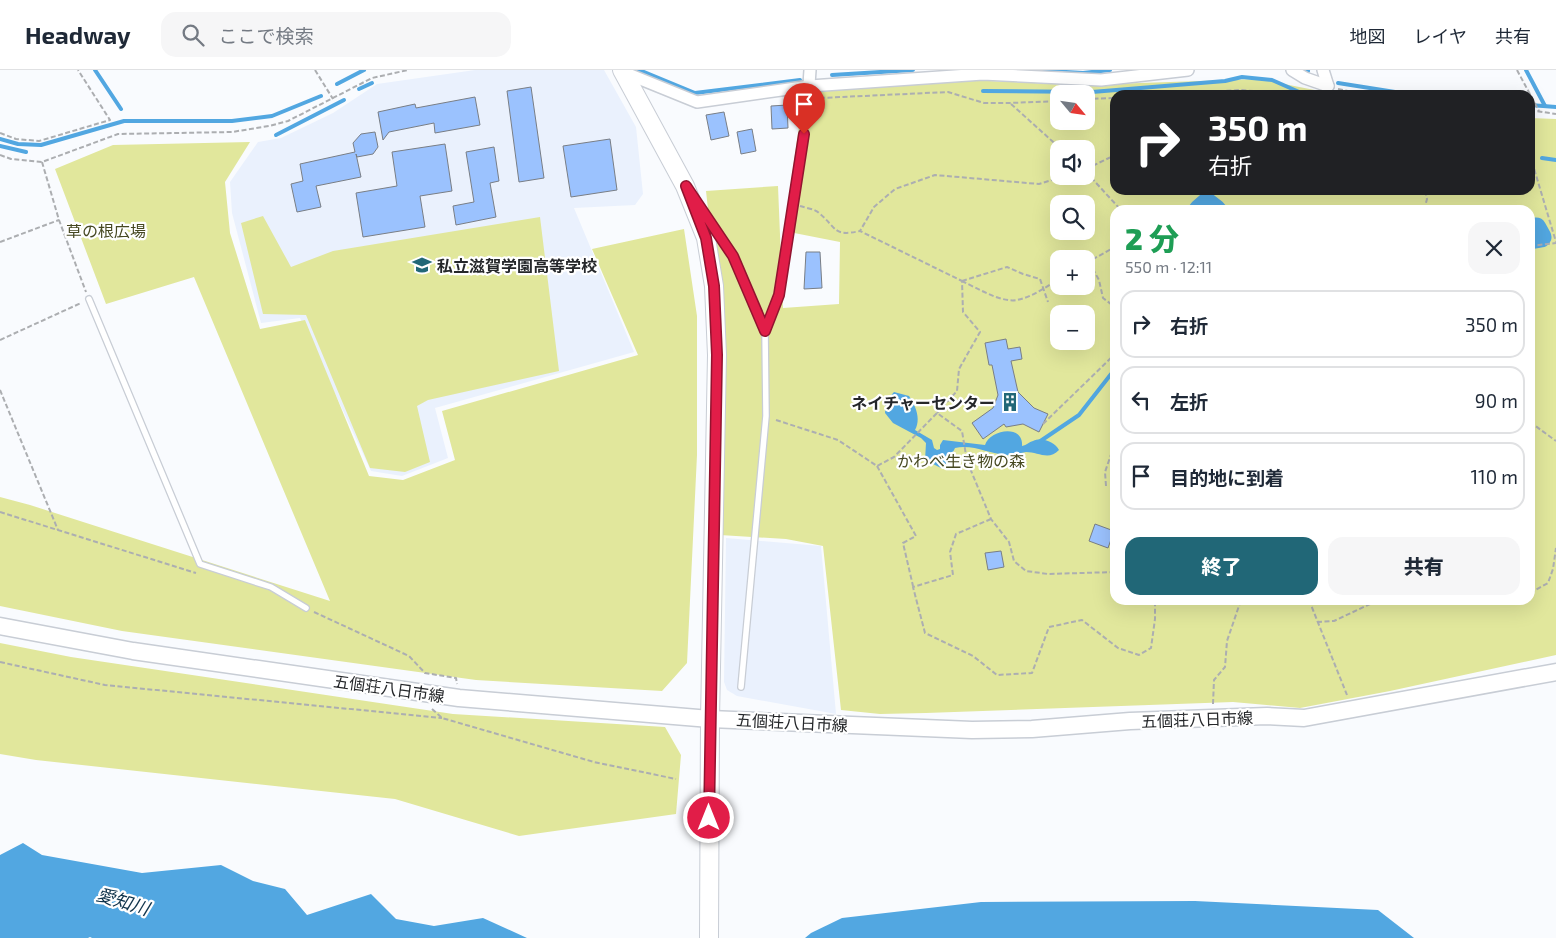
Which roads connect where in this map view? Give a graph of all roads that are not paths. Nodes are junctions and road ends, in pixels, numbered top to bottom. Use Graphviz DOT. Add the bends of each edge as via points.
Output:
graph roads {
  1 [pos="810,70"];
  2 [pos="1188,70"];
  3 [pos="1292,70"];
  4 [pos="1323,70"];
  5 [pos="622,71"];
  6 [pos="810,86"];
  7 [pos="808,99"];
  8 [pos="686,186"];
  9 [pos="89,299"];
  10 [pos="765,331"];
  11 [pos="306,608"];
  12 [pos="0,626"];
  13 [pos="1556,672"];
  14 [pos="741,687"];
  15 [pos="710,719"];
  16 [pos="709,938"];
  1 -- 6 [label="street"];
  2 -- 6 [label="street" via="1101,80 983,74"];
  3 -- 4 [label="street" via="1328,86"];
  5 -- 6 [label="street" via="697,102"];
  5 -- 8 [label="main road"];
  6 -- 7 [label="street"];
  7 -- 10 [label="lane" via="779,295"];
  8 -- 10 [label="lane" via="733,256"];
  8 -- 15 [label="main road" via="706,238 714,286 717,355"];
  9 -- 11 [label="lane" via="200,564 271,587"];
  10 -- 14 [label="lane" via="766,416"];
  12 -- 15 [label="main road, 五個荘八日市線" via="132,651 459,698"];
  13 -- 15 [label="main road, 五個荘八日市線" via="1304,718 1267,716 972,730"];
  15 -- 16 [label="main road"];
}
